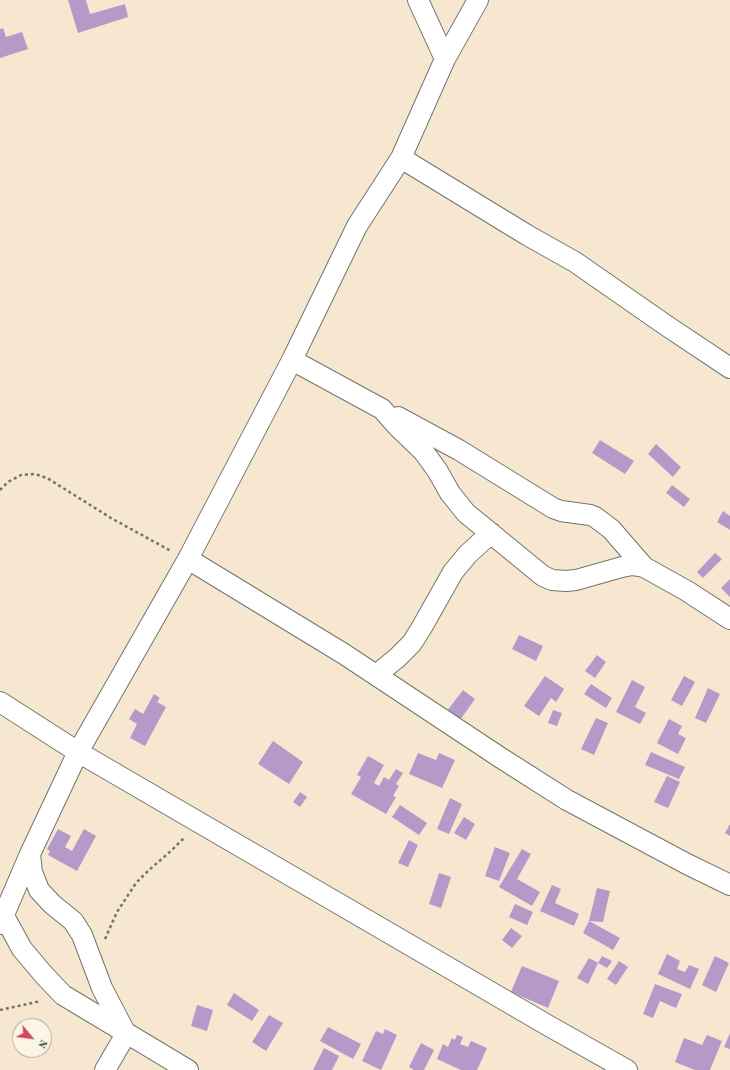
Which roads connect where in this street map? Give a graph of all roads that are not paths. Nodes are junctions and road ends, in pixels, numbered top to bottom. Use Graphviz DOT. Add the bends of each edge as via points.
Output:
graph roads {
  1 [pos="418,0"];
  2 [pos="478,0"];
  3 [pos="445,59"];
  4 [pos="401,158"];
  5 [pos="292,360"];
  6 [pos="730,368"];
  7 [pos="382,409"];
  8 [pos="491,533"];
  9 [pos="188,559"];
  10 [pos="644,567"];
  11 [pos="730,619"];
  12 [pos="376,675"];
  13 [pos="0,702"];
  14 [pos="78,752"];
  15 [pos="30,854"];
  16 [pos="730,885"];
  17 [pos="2,920"];
  18 [pos="126,1034"];
  19 [pos="608,1065"];
  20 [pos="106,1070"];
  21 [pos="188,1070"];
  22 [pos="627,1070"];
  1 -- 3 [label="street"];
  2 -- 3 [label="street"];
  3 -- 4 [label="street"];
  4 -- 5 [label="street" via="357,226"];
  4 -- 6 [label="street" via="575,262"];
  5 -- 7 [label="street"];
  5 -- 9 [label="street"];
  7 -- 8 [label="street" via="423,451 466,513"];
  7 -- 10 [label="street" via="459,450 554,508 595,517 611,529"];
  8 -- 10 [label="street" via="543,576 559,581 576,580 632,565"];
  8 -- 12 [label="street" via="452,572 412,643"];
  9 -- 12 [label="street"];
  9 -- 14 [label="street"];
  10 -- 11 [label="street"];
  12 -- 16 [label="street" via="567,800"];
  13 -- 14 [label="street"];
  14 -- 15 [label="street"];
  14 -- 19 [label="street" via="549,1026"];
  15 -- 17 [label="street"];
  15 -- 18 [label="street" via="32,872 40,890 73,921 82,935 111,1006"];
  17 -- 18 [label="street" via="22,949 63,995"];
  18 -- 20 [label="street"];
  18 -- 21 [label="street"];
  19 -- 22 [label="street"];
}
